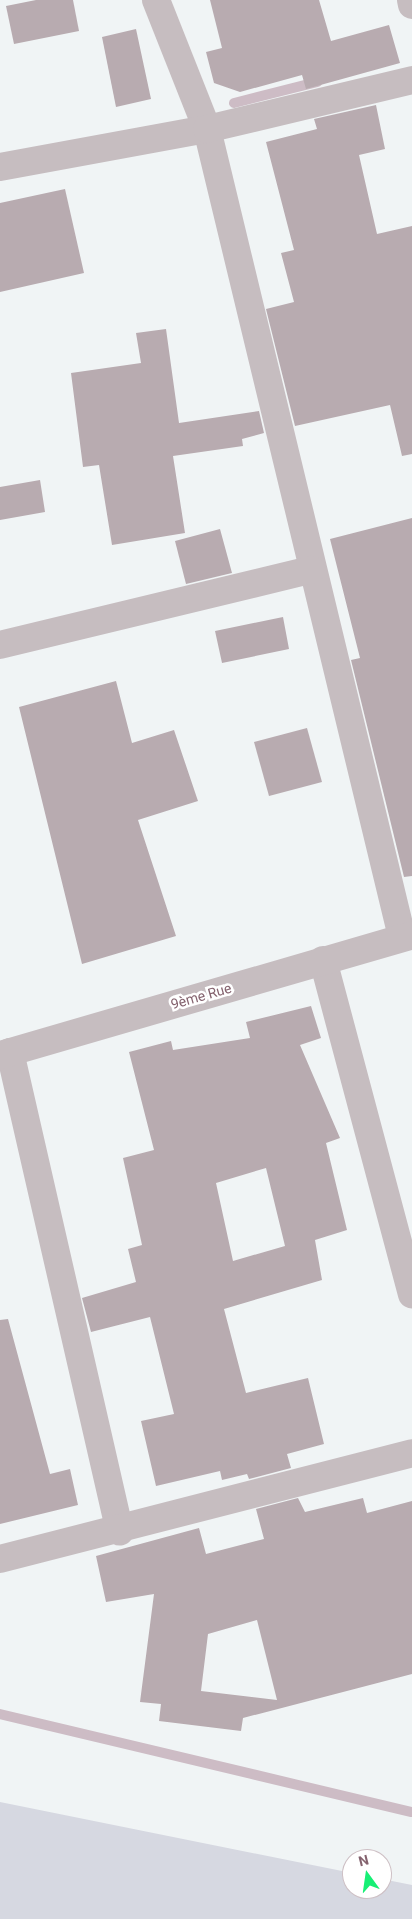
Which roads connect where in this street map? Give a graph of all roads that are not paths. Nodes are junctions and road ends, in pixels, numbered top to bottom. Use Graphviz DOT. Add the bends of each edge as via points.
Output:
graph roads {
  1 [pos="156,0"];
  2 [pos="411,0"];
  3 [pos="412,5"];
  4 [pos="412,80"];
  5 [pos="207,129"];
  6 [pos="0,167"];
  7 [pos="311,570"];
  8 [pos="0,645"];
  9 [pos="407,936"];
  10 [pos="323,960"];
  11 [pos="5,1053"];
  12 [pos="412,1294"];
  13 [pos="412,1453"];
  14 [pos="120,1532"];
  15 [pos="0,1560"];
  1 -- 5 [label="street"];
  2 -- 3 [label="street"];
  4 -- 5 [label="street"];
  5 -- 6 [label="street"];
  5 -- 7 [label="street"];
  7 -- 8 [label="street"];
  7 -- 9 [label="street"];
  9 -- 10 [label="street, 9ème Rue"];
  10 -- 11 [label="street, 9ème Rue"];
  10 -- 12 [label="street"];
  11 -- 14 [label="street"];
  13 -- 14 [label="street"];
  14 -- 15 [label="street"];
}
